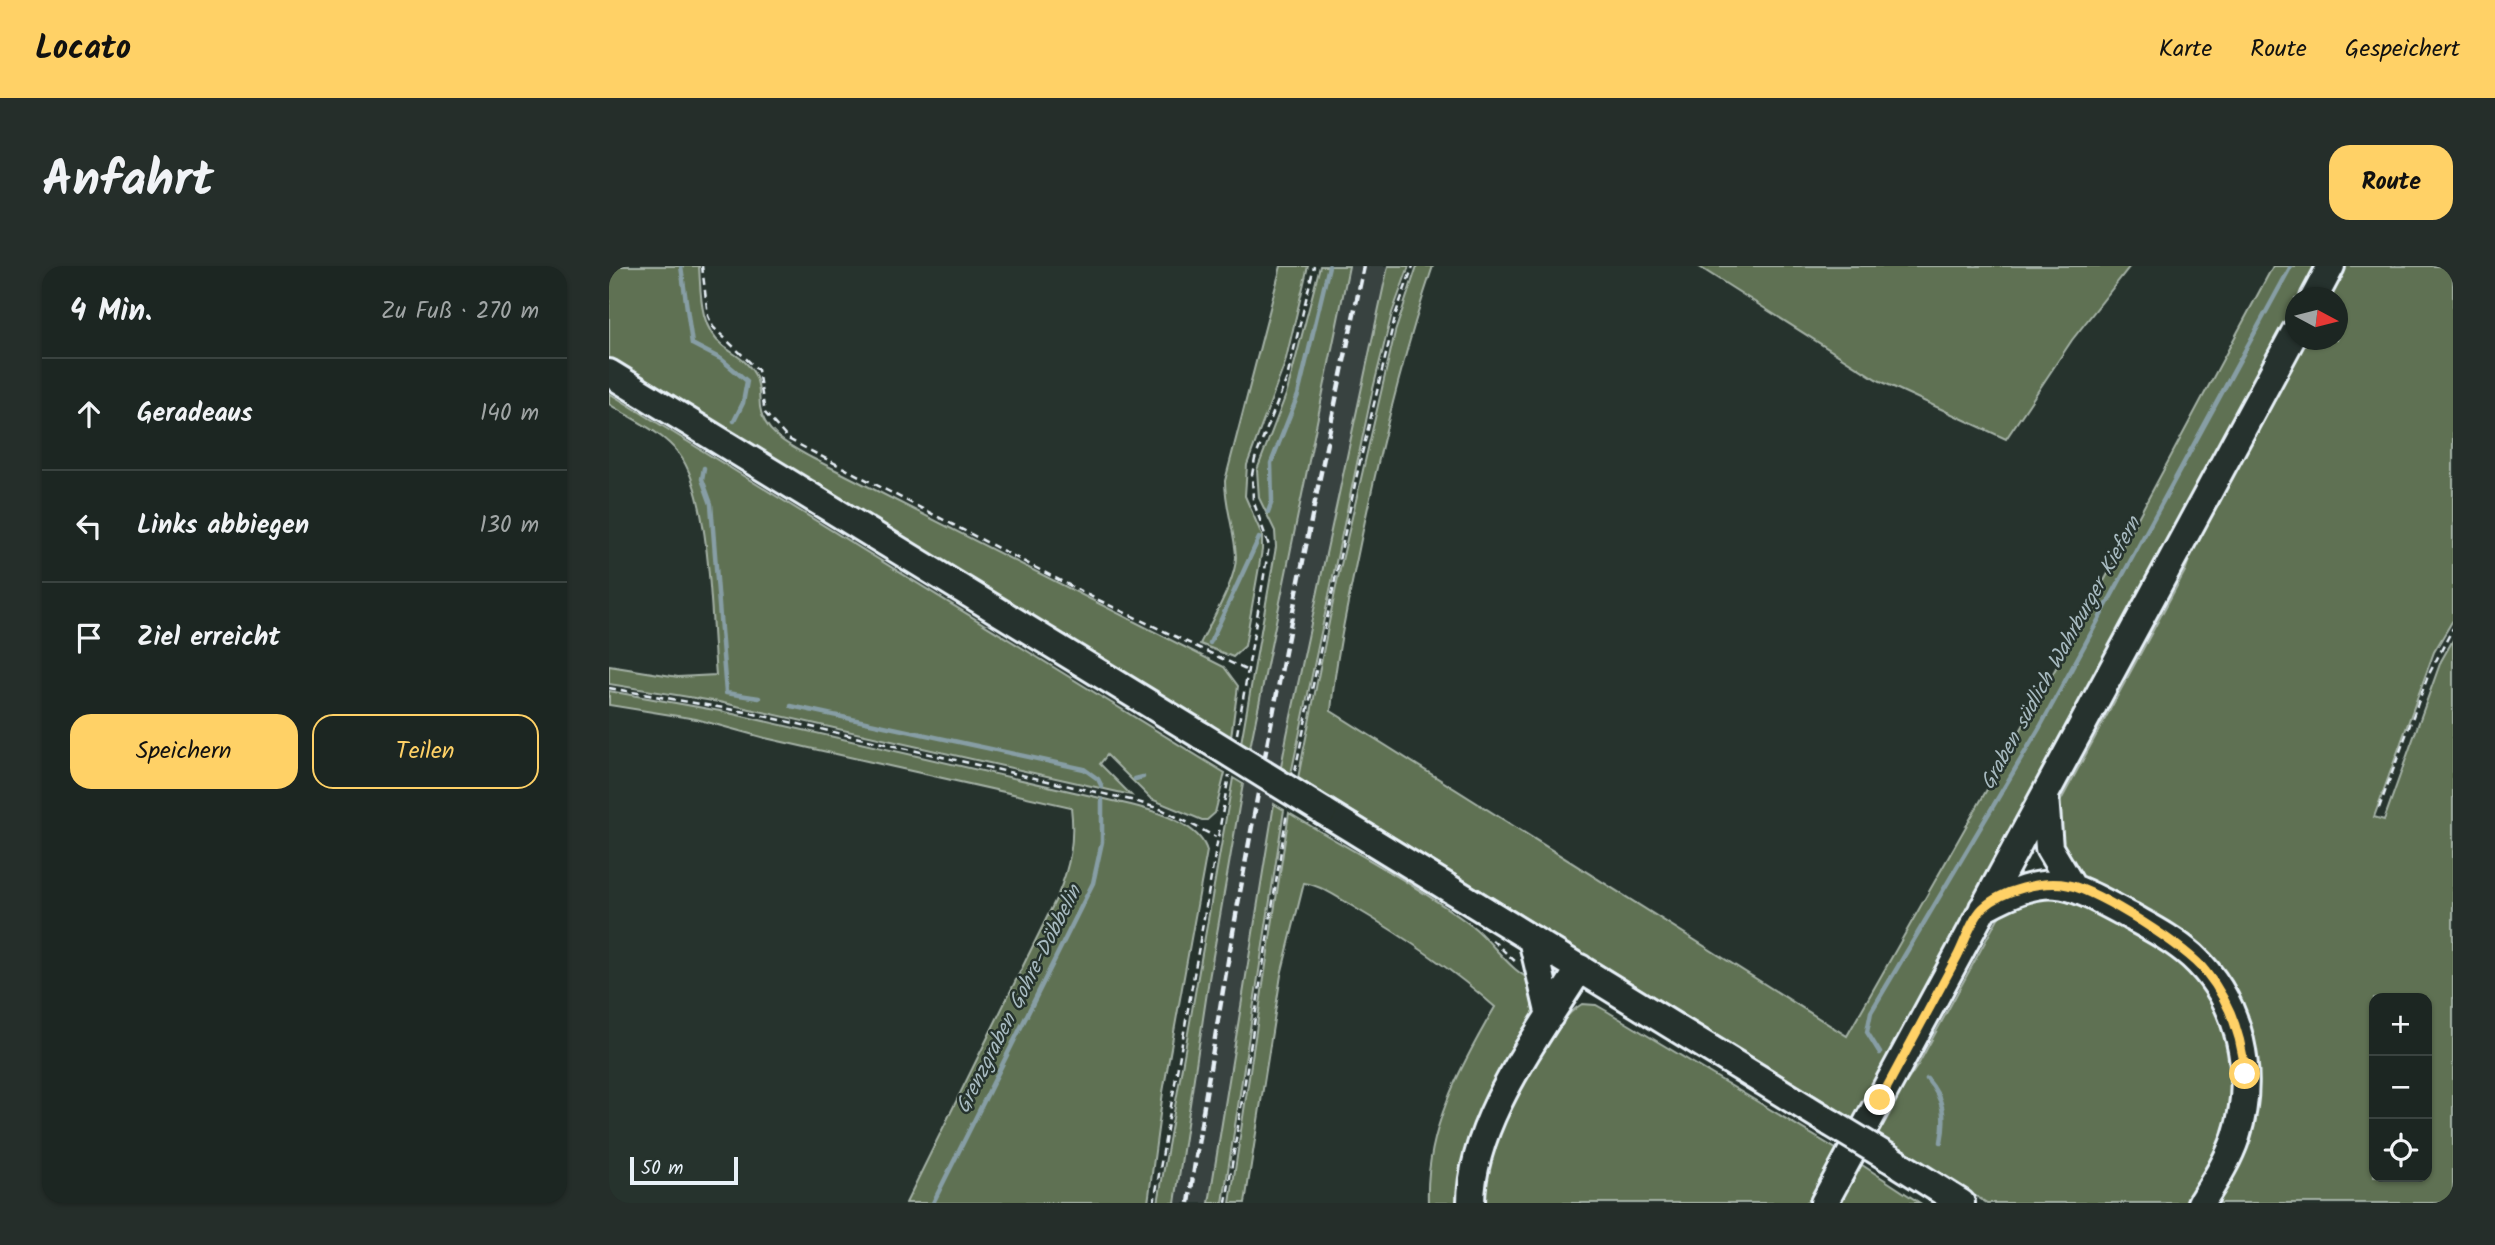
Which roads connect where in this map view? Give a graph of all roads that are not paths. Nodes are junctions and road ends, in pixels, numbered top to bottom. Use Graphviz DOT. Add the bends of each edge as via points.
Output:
graph roads {
  1 [pos="2331,266"];
  2 [pos="2320,287"];
  3 [pos="2285,350"];
  4 [pos="609,373"];
  5 [pos="2045,794"];
  6 [pos="2071,886"];
  7 [pos="1983,908"];
  8 [pos="1532,939"];
  9 [pos="1580,968"];
  10 [pos="1550,1016"];
  11 [pos="1471,1203"];
  12 [pos="1823,1203"];
  13 [pos="1961,1203"];
  14 [pos="2201,1203"];
  1 -- 2 [label="main road"];
  3 -- 5 [label="main road"];
  4 -- 8 [label="main road, bridge"];
  5 -- 6 [label="main road" via="2049,848"];
  5 -- 7 [label="main road"];
  6 -- 7 [label="main road" via="2029,886"];
  6 -- 14 [label="main road" via="2152,928 2190,955 2214,983 2234,1020 2244,1062 2242,1111 2233,1147"];
  7 -- 12 [label="main road"];
  8 -- 9 [label="main road"];
  8 -- 10 [label="main road"];
  9 -- 10 [label="main road"];
  9 -- 13 [label="main road, bridge"];
  10 -- 11 [label="main road" via="1486,1127 1475,1159"];
}
